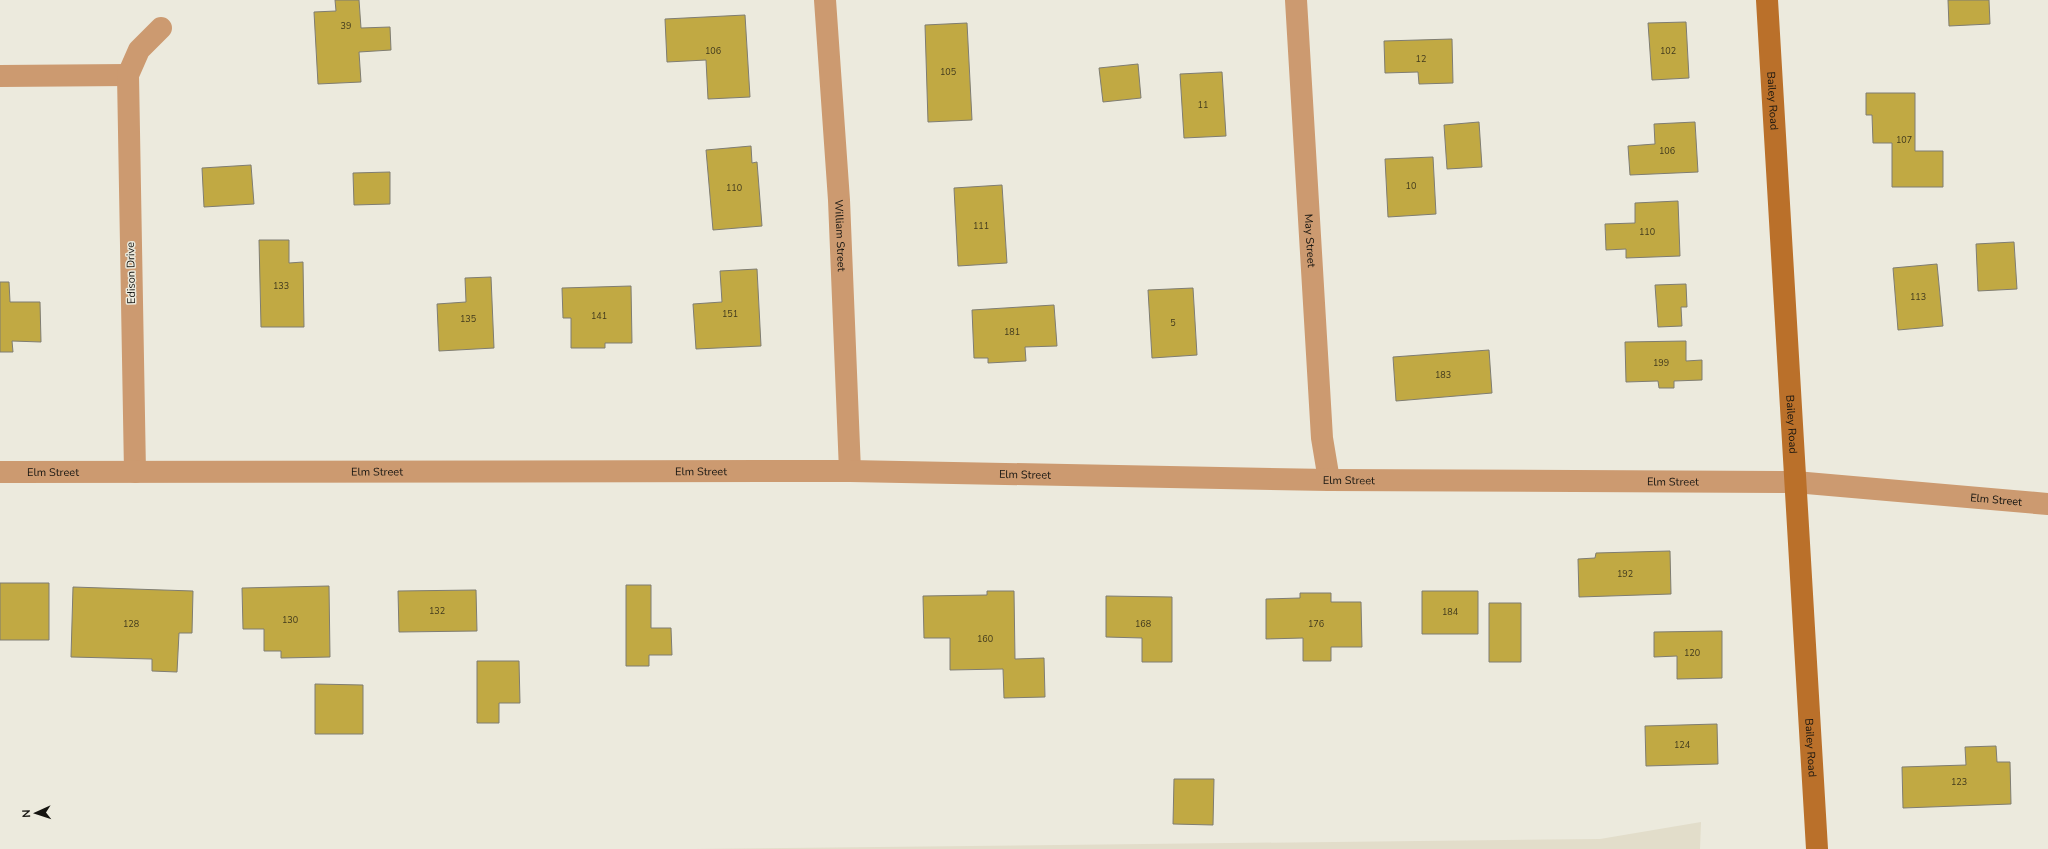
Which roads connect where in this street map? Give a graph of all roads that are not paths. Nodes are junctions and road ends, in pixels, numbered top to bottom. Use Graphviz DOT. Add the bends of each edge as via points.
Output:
graph roads {
  1 [pos="825,0"];
  2 [pos="1296,0"];
  3 [pos="1767,0"];
  4 [pos="161,28"];
  5 [pos="128,75"];
  6 [pos="0,76"];
  7 [pos="850,471"];
  8 [pos="0,472"];
  9 [pos="135,472"];
  10 [pos="1329,480"];
  11 [pos="1796,482"];
  12 [pos="2048,504"];
  13 [pos="1817,849"];
  1 -- 7 [label="street, William Street" via="839,200"];
  2 -- 10 [label="street, May Street" via="1322,438"];
  3 -- 11 [label="main road, Bailey Road"];
  4 -- 5 [label="street, Edison Drive" via="139,50"];
  5 -- 6 [label="street"];
  5 -- 9 [label="street, Edison Drive"];
  7 -- 9 [label="street, Elm Street"];
  7 -- 10 [label="street, Elm Street"];
  8 -- 9 [label="street, Elm Street"];
  10 -- 11 [label="street, Elm Street"];
  11 -- 12 [label="street, Elm Street"];
  11 -- 13 [label="main road, Bailey Road"];
}
